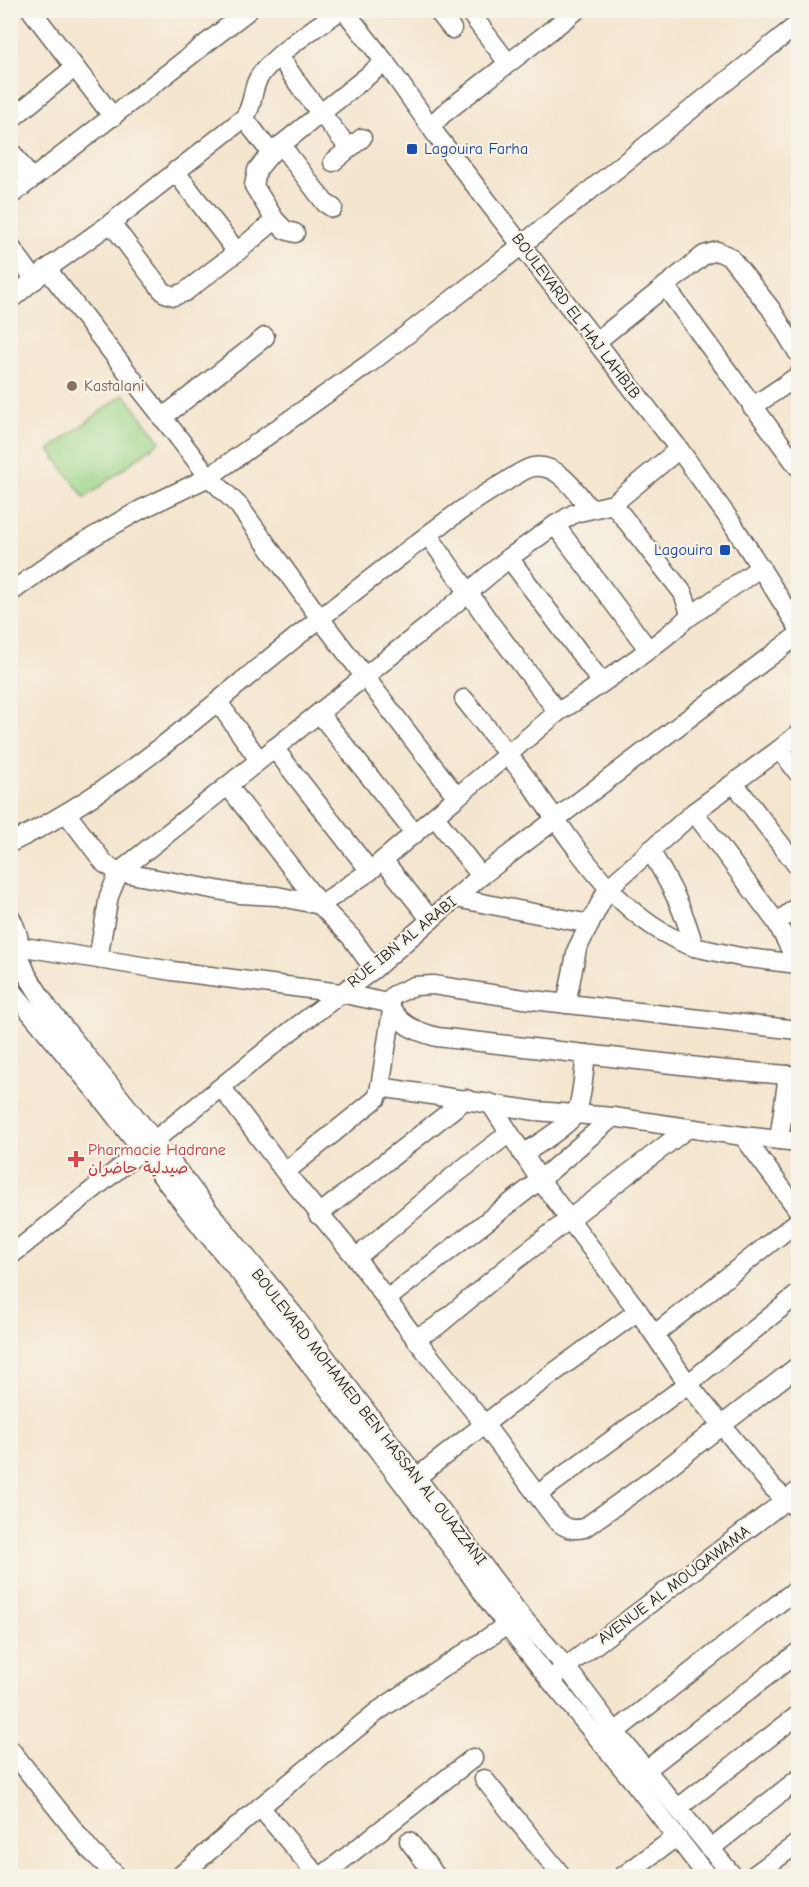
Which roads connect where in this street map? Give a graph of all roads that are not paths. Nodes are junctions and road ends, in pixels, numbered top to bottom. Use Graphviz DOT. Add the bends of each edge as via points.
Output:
graph roads {
  1 [pos="31,10"];
  2 [pos="249,10"];
  3 [pos="343,10"];
  4 [pos="468,10"];
  5 [pos="573,12"];
  6 [pos="798,24"];
  7 [pos="279,56"];
  8 [pos="385,62"];
  9 [pos="508,63"];
  10 [pos="74,68"];
  11 [pos="321,114"];
  12 [pos="113,117"];
  13 [pos="244,118"];
  14 [pos="10,120"];
  15 [pos="431,126"];
  16 [pos="276,149"];
  17 [pos="10,150"];
  18 [pos="333,162"];
  19 [pos="175,171"];
  20 [pos="31,179"];
  21 [pos="10,196"];
  22 [pos="333,208"];
  23 [pos="275,220"];
  24 [pos="111,223"];
  25 [pos="295,233"];
  26 [pos="522,245"];
  27 [pos="10,246"];
  28 [pos="237,252"];
  29 [pos="41,274"];
  30 [pos="665,286"];
  31 [pos="10,300"];
  32 [pos="265,337"];
  33 [pos="597,341"];
  34 [pos="798,353"];
  35 [pos="798,375"];
  36 [pos="752,406"];
  37 [pos="162,418"];
  38 [pos="679,449"];
  39 [pos="798,467"];
  40 [pos="209,477"];
  41 [pos="613,504"];
  42 [pos="589,508"];
  43 [pos="555,525"];
  44 [pos="428,535"];
  45 [pos="509,558"];
  46 [pos="761,567"];
  47 [pos="469,591"];
  48 [pos="10,592"];
  49 [pos="319,617"];
  50 [pos="689,617"];
  51 [pos="798,627"];
  52 [pos="798,635"];
  53 [pos="648,649"];
  54 [pos="365,676"];
  55 [pos="602,683"];
  56 [pos="464,699"];
  57 [pos="218,702"];
  58 [pos="558,712"];
  59 [pos="319,713"];
  60 [pos="798,734"];
  61 [pos="274,748"];
  62 [pos="780,749"];
  63 [pos="508,754"];
  64 [pos="259,760"];
  65 [pos="798,773"];
  66 [pos="735,783"];
  67 [pos="228,786"];
  68 [pos="457,797"];
  69 [pos="694,812"];
  70 [pos="67,814"];
  71 [pos="435,817"];
  72 [pos="555,819"];
  73 [pos="415,834"];
  74 [pos="10,843"];
  75 [pos="650,850"];
  76 [pos="376,866"];
  77 [pos="798,867"];
  78 [pos="118,872"];
  79 [pos="481,876"];
  80 [pos="608,888"];
  81 [pos="456,898"];
  82 [pos="320,904"];
  83 [pos="798,906"];
  84 [pos="12,920"];
  85 [pos="431,920"];
  86 [pos="777,923"];
  87 [pos="590,924"];
  88 [pos="694,947"];
  89 [pos="15,951"];
  90 [pos="98,959"];
  91 [pos="798,964"];
  92 [pos="374,969"];
  93 [pos="10,988"];
  94 [pos="340,993"];
  95 [pos="566,1004"];
  96 [pos="390,1007"];
  97 [pos="798,1030"];
  98 [pos="586,1054"];
  99 [pos="793,1076"];
  100 [pos="380,1087"];
  101 [pos="222,1088"];
  102 [pos="466,1099"];
  103 [pos="490,1103"];
  104 [pos="575,1114"];
  105 [pos="613,1117"];
  106 [pos="688,1128"];
  107 [pos="508,1134"];
  108 [pos="742,1136"];
  109 [pos="780,1140"];
  110 [pos="798,1142"];
  111 [pos="148,1146"];
  112 [pos="522,1154"];
  113 [pos="285,1172"];
  114 [pos="540,1180"];
  115 [pos="798,1210"];
  116 [pos="318,1215"];
  117 [pos="570,1219"];
  118 [pos="798,1221"];
  119 [pos="10,1256"];
  120 [pos="356,1258"];
  121 [pos="798,1294"];
  122 [pos="387,1299"];
  123 [pos="638,1311"];
  124 [pos="654,1334"];
  125 [pos="415,1338"];
  126 [pos="798,1366"];
  127 [pos="688,1384"];
  128 [pos="484,1424"];
  129 [pos="722,1425"];
  130 [pos="417,1477"];
  131 [pos="537,1495"];
  132 [pos="794,1501"];
  133 [pos="798,1588"];
  134 [pos="514,1620"];
  135 [pos="798,1652"];
  136 [pos="566,1667"];
  137 [pos="550,1680"];
  138 [pos="798,1715"];
  139 [pos="615,1732"];
  140 [pos="10,1749"];
  141 [pos="473,1758"];
  142 [pos="646,1770"];
  143 [pos="484,1779"];
  144 [pos="798,1779"];
  145 [pos="260,1807"];
  146 [pos="678,1808"];
  147 [pos="676,1838"];
  148 [pos="409,1841"];
  149 [pos="798,1843"];
  150 [pos="710,1849"];
  151 [pos="91,1851"];
  152 [pos="179,1875"];
  153 [pos="101,1876"];
  154 [pos="117,1876"];
  155 [pos="320,1876"];
  156 [pos="436,1876"];
  157 [pos="562,1876"];
  158 [pos="623,1876"];
  159 [pos="707,1876"];
  160 [pos="733,1876"];
  161 [pos="753,1876"];
  1 -- 10 [label="street"];
  2 -- 12 [label="street"];
  3 -- 7 [label="street"];
  3 -- 8 [label="street, BOULEVARD EL HAJ LAHBIB"];
  4 -- 9 [label="street"];
  5 -- 9 [label="street"];
  6 -- 26 [label="street"];
  7 -- 11 [label="street"];
  7 -- 13 [label="street" via="258,79 254,100"];
  8 -- 11 [label="street"];
  8 -- 15 [label="street, BOULEVARD EL HAJ LAHBIB"];
  9 -- 15 [label="street"];
  10 -- 12 [label="street"];
  10 -- 14 [label="street"];
  11 -- 16 [label="street"];
  11 -- 18 [label="street" via="355,143"];
  12 -- 20 [label="street"];
  13 -- 16 [label="street"];
  13 -- 19 [label="street"];
  15 -- 26 [label="street, BOULEVARD EL HAJ LAHBIB"];
  16 -- 22 [label="street"];
  16 -- 23 [label="street" via="257,170 254,186"];
  17 -- 20 [label="street"];
  19 -- 24 [label="street"];
  19 -- 28 [label="street"];
  20 -- 21 [label="street"];
  23 -- 25 [label="street"];
  23 -- 28 [label="street"];
  24 -- 28 [label="street" via="161,289 174,296 185,292"];
  24 -- 29 [label="street"];
  26 -- 33 [label="street, BOULEVARD EL HAJ LAHBIB"];
  26 -- 40 [label="street" via="370,363"];
  27 -- 29 [label="street"];
  29 -- 31 [label="street"];
  29 -- 37 [label="street"];
  30 -- 33 [label="street"];
  30 -- 34 [label="street" via="704,255 723,252 771,309"];
  30 -- 36 [label="street"];
  32 -- 37 [label="street"];
  33 -- 38 [label="street, BOULEVARD EL HAJ LAHBIB"];
  35 -- 36 [label="street"];
  36 -- 39 [label="street"];
  37 -- 40 [label="street"];
  38 -- 41 [label="street"];
  38 -- 46 [label="street, BOULEVARD EL HAJ LAHBIB"];
  40 -- 48 [label="street" via="72,549"];
  40 -- 49 [label="street" via="239,507"];
  41 -- 42 [label="street"];
  41 -- 50 [label="street" via="683,593 690,607"];
  42 -- 43 [label="street"];
  42 -- 44 [label="street" via="559,475 534,467 483,494"];
  43 -- 45 [label="street"];
  43 -- 53 [label="street"];
  44 -- 47 [label="street"];
  44 -- 49 [label="street"];
  45 -- 47 [label="street"];
  45 -- 55 [label="street"];
  46 -- 50 [label="street"];
  46 -- 51 [label="street, BOULEVARD EL HAJ LAHBIB"];
  47 -- 54 [label="street"];
  47 -- 58 [label="street"];
  49 -- 54 [label="street"];
  49 -- 57 [label="street"];
  50 -- 53 [label="street"];
  52 -- 72 [label="street, RUE IBN AL ARABI"];
  53 -- 55 [label="street"];
  54 -- 59 [label="street"];
  54 -- 68 [label="street"];
  55 -- 58 [label="street"];
  56 -- 63 [label="street"];
  57 -- 64 [label="street"];
  57 -- 70 [label="street" via="118,780"];
  58 -- 63 [label="street"];
  59 -- 61 [label="street"];
  59 -- 73 [label="street"];
  60 -- 62 [label="street"];
  61 -- 64 [label="street"];
  61 -- 76 [label="street"];
  62 -- 65 [label="street"];
  62 -- 66 [label="street"];
  63 -- 68 [label="street"];
  63 -- 72 [label="street"];
  64 -- 67 [label="street"];
  66 -- 69 [label="street"];
  66 -- 77 [label="street"];
  67 -- 78 [label="street"];
  67 -- 82 [label="street"];
  68 -- 71 [label="street"];
  69 -- 75 [label="street"];
  69 -- 86 [label="street"];
  70 -- 74 [label="street"];
  70 -- 78 [label="street" via="105,864"];
  71 -- 73 [label="street"];
  71 -- 79 [label="street"];
  72 -- 79 [label="street, RUE IBN AL ARABI"];
  72 -- 80 [label="street"];
  73 -- 76 [label="street"];
  75 -- 80 [label="street"];
  75 -- 88 [label="street" via="682,909"];
  76 -- 82 [label="street"];
  76 -- 85 [label="street"];
  78 -- 82 [label="street"];
  78 -- 90 [label="street" via="109,896"];
  79 -- 81 [label="street, RUE IBN AL ARABI"];
  80 -- 87 [label="street"];
  80 -- 88 [label="street" via="650,924"];
  81 -- 85 [label="street, RUE IBN AL ARABI"];
  81 -- 87 [label="street"];
  82 -- 92 [label="street"];
  83 -- 86 [label="street"];
  84 -- 89 [label="street, BOULEVARD MOHAMED BEN HASSAN AL OUAZZANI" via="19,937"];
  85 -- 92 [label="street, RUE IBN AL ARABI"];
  86 -- 91 [label="street"];
  87 -- 95 [label="street" via="577,949"];
  88 -- 91 [label="street"];
  89 -- 90 [label="street"];
  89 -- 111 [label="street, BOULEVARD MOHAMED BEN HASSAN AL OUAZZANI" via="48,1008"];
  90 -- 94 [label="street"];
  92 -- 94 [label="street, RUE IBN AL ARABI"];
  93 -- 111 [label="street, BOULEVARD MOHAMED BEN HASSAN AL OUAZZANI" via="98,1094"];
  94 -- 96 [label="street"];
  94 -- 101 [label="street, RUE IBN AL ARABI"];
  95 -- 96 [label="street" via="423,985 394,995"];
  95 -- 97 [label="street"];
  96 -- 98 [label="street" via="409,1029 437,1037"];
  96 -- 100 [label="street"];
  98 -- 99 [label="street"];
  98 -- 104 [label="street"];
  99 -- 109 [label="street"];
  100 -- 102 [label="street"];
  100 -- 113 [label="street" via="377,1098"];
  101 -- 111 [label="street, RUE IBN AL ARABI"];
  101 -- 113 [label="street"];
  102 -- 103 [label="street"];
  102 -- 116 [label="street"];
  103 -- 104 [label="street"];
  103 -- 107 [label="street"];
  104 -- 105 [label="street"];
  104 -- 112 [label="street"];
  105 -- 106 [label="street"];
  105 -- 114 [label="street"];
  106 -- 108 [label="street"];
  106 -- 117 [label="street"];
  107 -- 112 [label="street"];
  107 -- 120 [label="street"];
  108 -- 109 [label="street"];
  108 -- 115 [label="street"];
  109 -- 110 [label="street"];
  111 -- 119 [label="street, RUE IBN AL ARABI"];
  111 -- 130 [label="street, BOULEVARD MOHAMED BEN HASSAN AL OUAZZANI" via="208,1210 293,1314"];
  111 -- 134 [label="street, BOULEVARD MOHAMED BEN HASSAN AL OUAZZANI" via="489,1602"];
  112 -- 114 [label="street"];
  113 -- 116 [label="street"];
  114 -- 117 [label="street"];
  114 -- 122 [label="street"];
  116 -- 120 [label="street"];
  117 -- 123 [label="street"];
  117 -- 125 [label="street" via="436,1327"];
  118 -- 124 [label="street"];
  120 -- 122 [label="street"];
  121 -- 127 [label="street"];
  122 -- 125 [label="street"];
  123 -- 124 [label="street"];
  123 -- 128 [label="street"];
  124 -- 127 [label="street"];
  125 -- 128 [label="street"];
  126 -- 129 [label="street"];
  127 -- 129 [label="street"];
  127 -- 131 [label="street"];
  128 -- 130 [label="street"];
  128 -- 131 [label="street"];
  129 -- 131 [label="street" via="584,1528 575,1531 561,1524"];
  129 -- 132 [label="street"];
  130 -- 134 [label="street, BOULEVARD MOHAMED BEN HASSAN AL OUAZZANI"];
  132 -- 136 [label="street, AVENUE AL MOUQAWAMA"];
  133 -- 139 [label="street"];
  134 -- 136 [label="street, BOULEVARD MOHAMED BEN HASSAN AL OUAZZANI"];
  134 -- 137 [label="street, BOULEVARD MOHAMED BEN HASSAN AL OUAZZANI"];
  134 -- 145 [label="street" via="378,1712"];
  135 -- 142 [label="street"];
  136 -- 137 [label="street, AVENUE AL MOUQAWAMA"];
  136 -- 139 [label="street, BOULEVARD MOHAMED BEN HASSAN AL OUAZZANI"];
  137 -- 147 [label="street, BOULEVARD MOHAMED BEN HASSAN AL OUAZZANI"];
  138 -- 146 [label="street"];
  139 -- 142 [label="street, BOULEVARD MOHAMED BEN HASSAN AL OUAZZANI"];
  140 -- 151 [label="street"];
  141 -- 155 [label="street"];
  142 -- 146 [label="street, BOULEVARD MOHAMED BEN HASSAN AL OUAZZANI"];
  143 -- 157 [label="street"];
  144 -- 150 [label="street"];
  145 -- 152 [label="street"];
  145 -- 155 [label="street"];
  146 -- 150 [label="street, BOULEVARD MOHAMED BEN HASSAN AL OUAZZANI"];
  147 -- 158 [label="street"];
  147 -- 159 [label="street, BOULEVARD MOHAMED BEN HASSAN AL OUAZZANI"];
  148 -- 156 [label="street"];
  149 -- 161 [label="street"];
  150 -- 160 [label="street, BOULEVARD MOHAMED BEN HASSAN AL OUAZZANI"];
  151 -- 153 [label="street"];
  151 -- 154 [label="street"];
}
